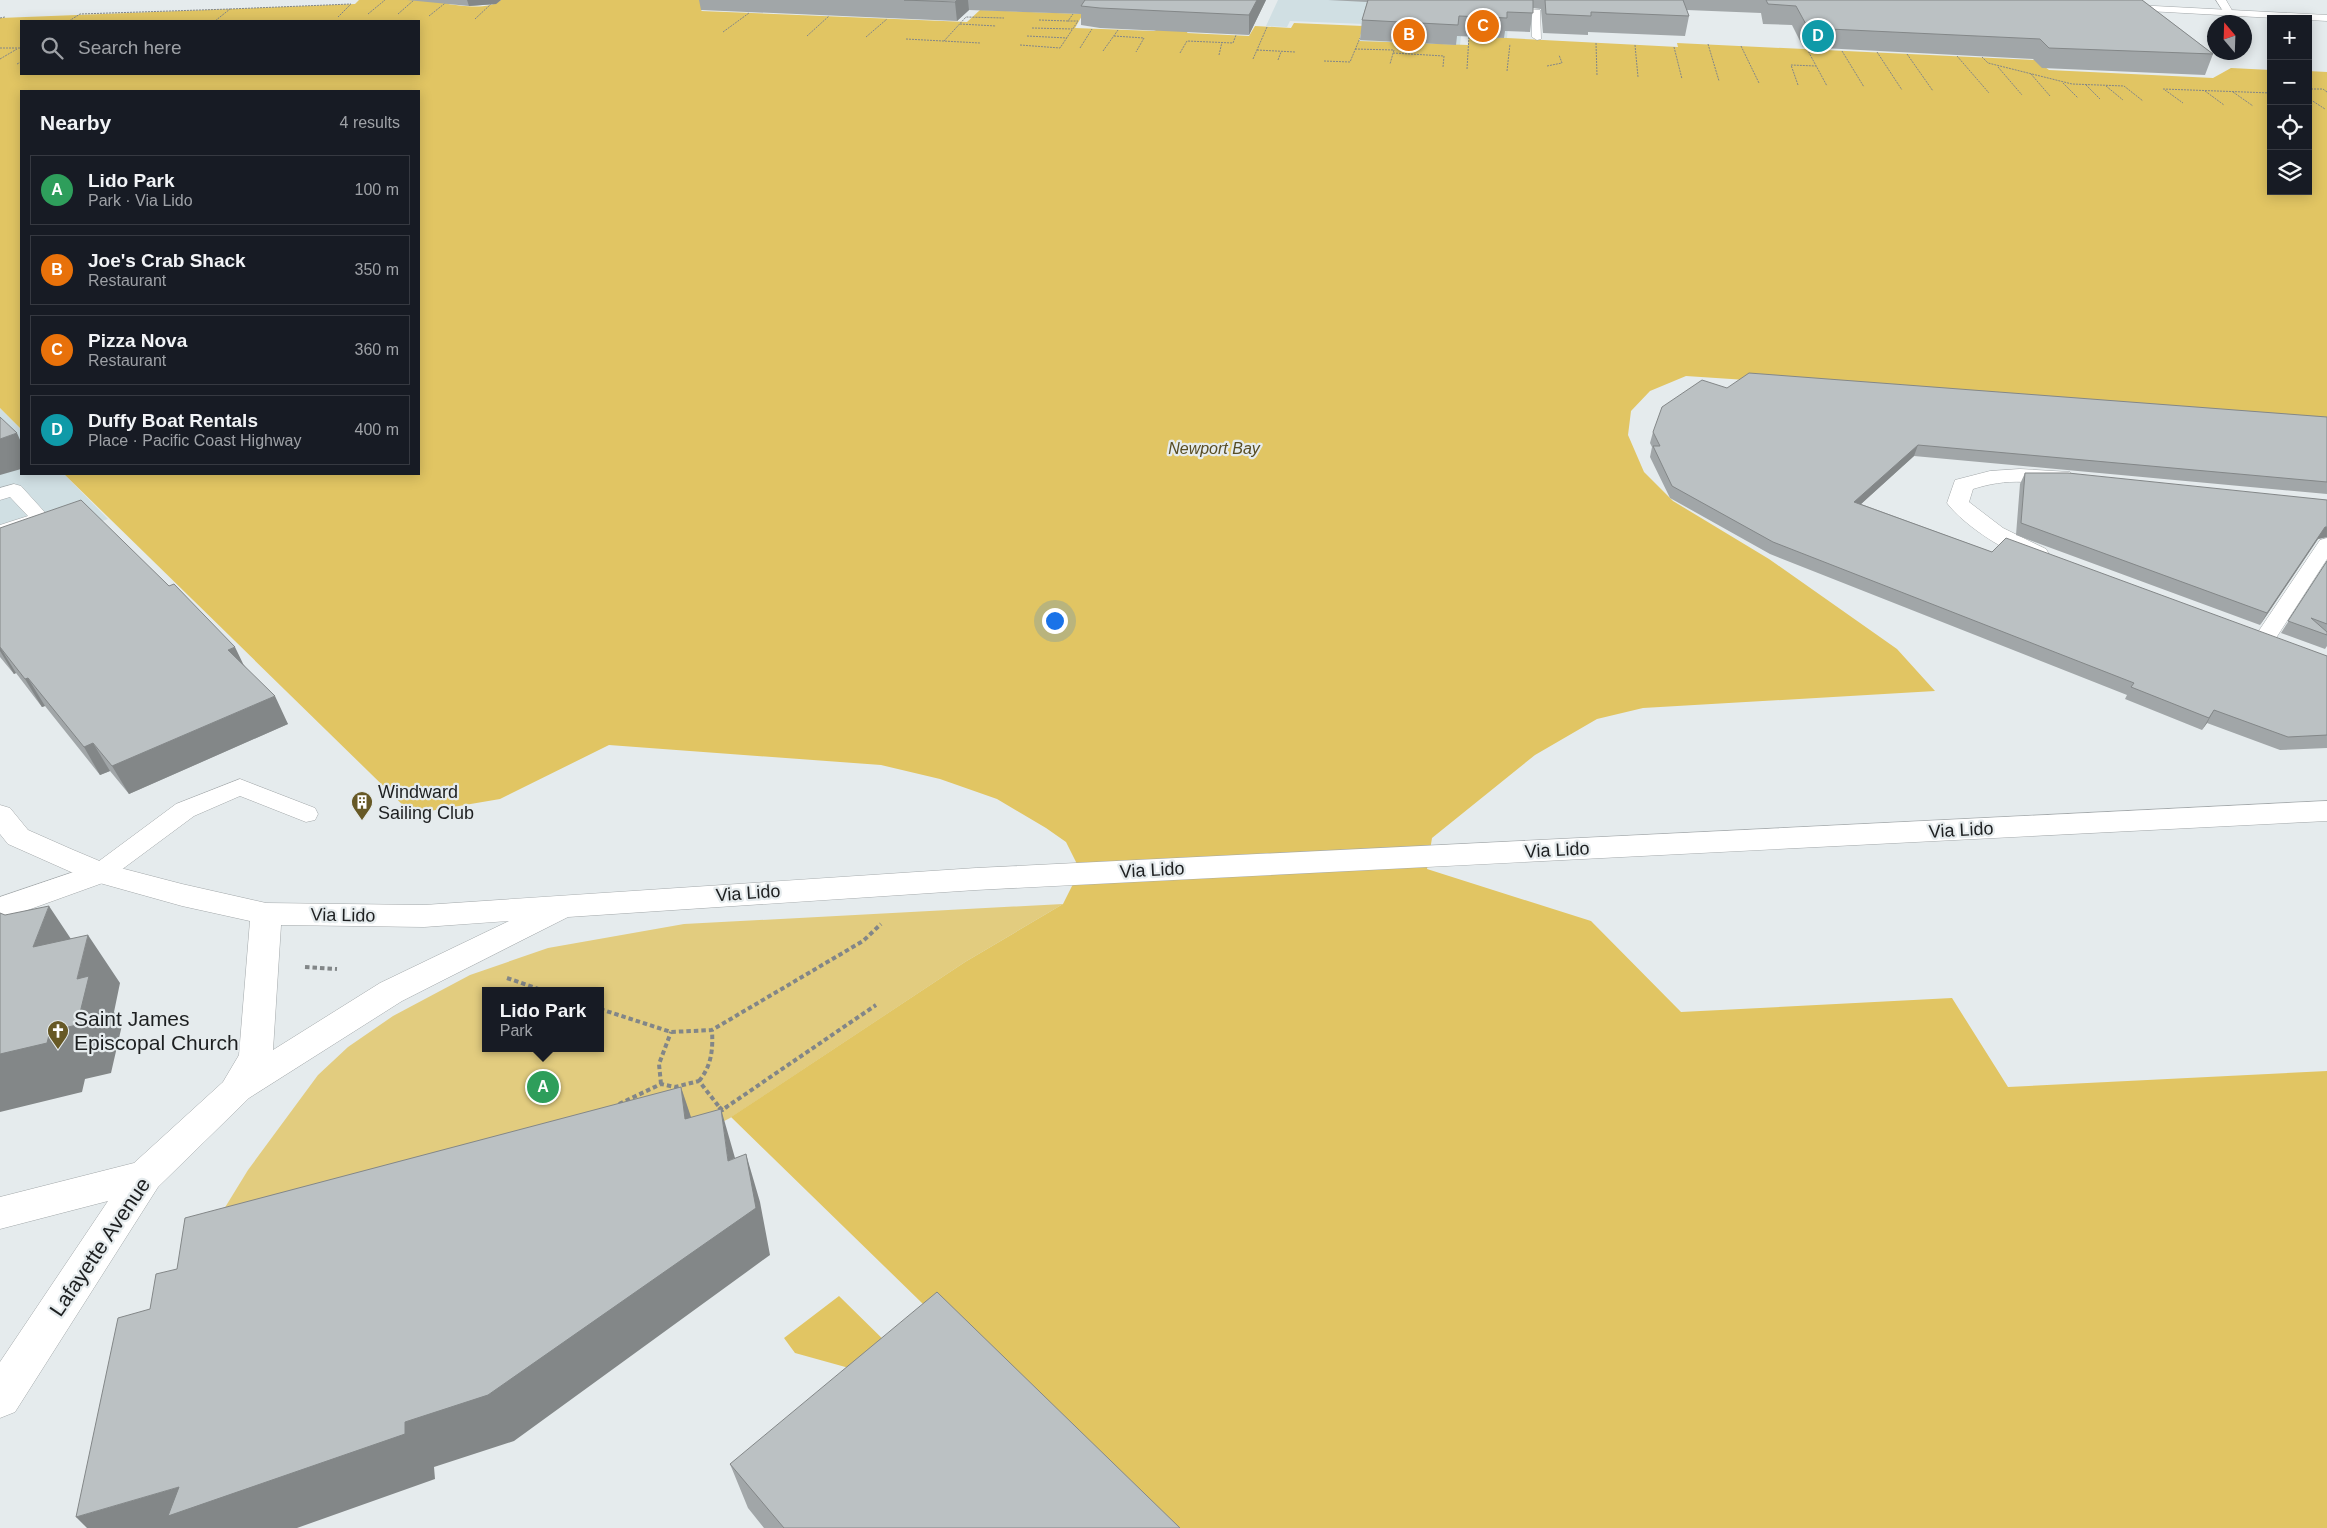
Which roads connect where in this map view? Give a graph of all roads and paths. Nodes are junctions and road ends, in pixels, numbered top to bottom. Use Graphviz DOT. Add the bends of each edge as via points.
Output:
graph roads {
  1 [pos="385,0"];
  2 [pos="414,0"];
  3 [pos="450,0"];
  4 [pos="1493,0"];
  5 [pos="2221,0"];
  6 [pos="492,4"];
  7 [pos="1520,5"];
  8 [pos="2106,6"];
  9 [pos="230,8"];
  10 [pos="2228,12"];
  11 [pos="749,13"];
  12 [pos="368,14"];
  13 [pos="398,14"];
  14 [pos="1073,14"];
  15 [pos="429,16"];
  16 [pos="829,16"];
  17 [pos="5,17"];
  18 [pos="338,17"];
  19 [pos="0,18"];
  20 [pos="1004,18"];
  21 [pos="2327,18"];
  22 [pos="475,19"];
  23 [pos="887,19"];
  24 [pos="71,20"];
  25 [pos="216,20"];
  26 [pos="1039,20"];
  27 [pos="1068,21"];
  28 [pos="960,24"];
  29 [pos="996,26"];
  30 [pos="1267,27"];
  31 [pos="1032,28"];
  32 [pos="1073,29"];
  33 [pos="1092,29"];
  34 [pos="1118,30"];
  35 [pos="722,32"];
  36 [pos="1236,35"];
  37 [pos="807,36"];
  38 [pos="1027,36"];
  39 [pos="1114,36"];
  40 [pos="866,37"];
  41 [pos="1537,37"];
  42 [pos="1067,38"];
  43 [pos="1360,38"];
  44 [pos="1494,38"];
  45 [pos="1510,38"];
  46 [pos="906,39"];
  47 [pos="943,41"];
  48 [pos="1222,42"];
  49 [pos="980,43"];
  50 [pos="1596,43"];
  51 [pos="1708,44"];
  52 [pos="1020,45"];
  53 [pos="1635,45"];
  54 [pos="1741,46"];
  55 [pos="1674,47"];
  56 [pos="0,48"];
  57 [pos="18,48"];
  58 [pos="1080,48"];
  59 [pos="1355,49"];
  60 [pos="1807,49"];
  61 [pos="1257,50"];
  62 [pos="1103,51"];
  63 [pos="1842,51"];
  64 [pos="1136,52"];
  65 [pos="1281,52"];
  66 [pos="1295,52"];
  67 [pos="1877,52"];
  68 [pos="1180,53"];
  69 [pos="1393,54"];
  70 [pos="1907,54"];
  71 [pos="1219,55"];
  72 [pos="1957,56"];
  73 [pos="1982,58"];
  74 [pos="0,59"];
  75 [pos="1253,59"];
  76 [pos="1278,60"];
  77 [pos="1324,61"];
  78 [pos="20,62"];
  79 [pos="17,64"];
  80 [pos="1390,64"];
  81 [pos="1997,65"];
  82 [pos="1816,66"];
  83 [pos="1443,67"];
  84 [pos="1468,69"];
  85 [pos="1507,71"];
  86 [pos="2031,74"];
  87 [pos="1598,75"];
  88 [pos="1638,77"];
  89 [pos="1682,79"];
  90 [pos="1719,81"];
  91 [pos="2061,81"];
  92 [pos="1758,83"];
  93 [pos="2085,84"];
  94 [pos="1798,85"];
  95 [pos="2106,85"];
  96 [pos="1827,86"];
  97 [pos="1864,87"];
  98 [pos="2327,87"];
  99 [pos="2312,89"];
  100 [pos="2323,89"];
  101 [pos="1902,90"];
  102 [pos="2204,90"];
  103 [pos="1934,91"];
  104 [pos="2233,92"];
  105 [pos="2327,92"];
  106 [pos="1989,93"];
  107 [pos="2267,93"];
  108 [pos="2022,95"];
  109 [pos="2050,96"];
  110 [pos="2078,98"];
  111 [pos="2100,99"];
  112 [pos="2123,100"];
  113 [pos="2142,100"];
  114 [pos="2312,101"];
  115 [pos="2182,103"];
  116 [pos="2224,104"];
  117 [pos="2253,106"];
  118 [pos="2325,109"];
  119 [pos="2083,479"];
  120 [pos="0,494"];
  121 [pos="0,532"];
  122 [pos="2327,544"];
  123 [pos="2057,560"];
  124 [pos="2265,638"];
  125 [pos="2327,811"];
  126 [pos="306,814"];
  127 [pos="0,815"];
  128 [pos="100,873"];
  129 [pos="573,904"];
  130 [pos="0,909"];
  131 [pos="266,914"];
  132 [pos="884,921"];
  133 [pos="300,967"];
  134 [pos="337,969"];
  135 [pos="501,976"];
  136 [pos="533,987"];
  137 [pos="876,1005"];
  138 [pos="604,1010"];
  139 [pos="712,1030"];
  140 [pos="670,1032"];
  141 [pos="699,1081"];
  142 [pos="661,1084"];
  143 [pos="235,1092"];
  144 [pos="610,1108"];
  145 [pos="145,1176"];
  146 [pos="0,1213"];
  147 [pos="0,1398"];
  1 -- 12 [label="path"];
  2 -- 13 [label="path"];
  3 -- 15 [label="path"];
  4 -- 7 [label="lane" via="1494,8"];
  5 -- 10 [label="lane"];
  6 -- 22 [label="path"];
  7 -- 41 [label="lane" via="1537,12"];
  8 -- 10 [label="main road"];
  9 -- 18 [label="path" via="351,4"];
  9 -- 24 [label="path" via="80,14"];
  9 -- 25 [label="path"];
  10 -- 21 [label="main road"];
  11 -- 35 [label="path"];
  14 -- 27 [label="path"];
  16 -- 37 [label="path"];
  17 -- 19 [label="path"];
  20 -- 28 [label="path" via="966,16"];
  23 -- 40 [label="path"];
  26 -- 27 [label="path"];
  27 -- 32 [label="path" via="1078,21"];
  28 -- 29 [label="path"];
  28 -- 47 [label="path"];
  30 -- 61 [label="path"];
  31 -- 32 [label="path"];
  32 -- 42 [label="path"];
  33 -- 58 [label="path"];
  34 -- 39 [label="path"];
  36 -- 48 [label="path" via="1233,43"];
  38 -- 42 [label="path"];
  39 -- 62 [label="path"];
  39 -- 64 [label="path" via="1144,38"];
  42 -- 52 [label="path" via="1060,48"];
  43 -- 59 [label="path"];
  44 -- 84 [label="path" via="1469,36"];
  45 -- 85 [label="path"];
  46 -- 47 [label="path"];
  47 -- 49 [label="path"];
  48 -- 68 [label="path" via="1187,41"];
  48 -- 71 [label="path"];
  50 -- 87 [label="path"];
  51 -- 90 [label="path"];
  53 -- 88 [label="path"];
  54 -- 92 [label="path"];
  55 -- 89 [label="path"];
  56 -- 57 [label="path"];
  57 -- 74 [label="path"];
  59 -- 69 [label="path" via="1394,50"];
  59 -- 77 [label="path" via="1350,62"];
  60 -- 82 [label="path"];
  61 -- 66 [label="path"];
  61 -- 75 [label="path"];
  63 -- 97 [label="path"];
  65 -- 76 [label="path"];
  67 -- 101 [label="path"];
  69 -- 80 [label="path"];
  69 -- 83 [label="path" via="1444,56"];
  70 -- 103 [label="path"];
  72 -- 106 [label="path"];
  73 -- 81 [label="path"];
  78 -- 79 [label="path"];
  81 -- 86 [label="path"];
  81 -- 108 [label="path"];
  82 -- 94 [label="path" via="1791,65"];
  82 -- 96 [label="path"];
  86 -- 91 [label="path"];
  86 -- 109 [label="path"];
  91 -- 93 [label="path"];
  91 -- 110 [label="path"];
  93 -- 95 [label="path"];
  93 -- 111 [label="path"];
  95 -- 112 [label="path"];
  95 -- 113 [label="path" via="2124,86"];
  98 -- 100 [label="path"];
  99 -- 100 [label="path"];
  100 -- 105 [label="path"];
  102 -- 104 [label="path"];
  102 -- 115 [label="path" via="2164,88"];
  102 -- 116 [label="path"];
  104 -- 107 [label="path"];
  104 -- 117 [label="path"];
  114 -- 118 [label="path"];
  119 -- 123 [label="main road" via="1990,476 1964,485 1958,503 1981,525 2011,544"];
  120 -- 121 [label="lane" via="14,490 40,518"];
  122 -- 124 [label="lane"];
  125 -- 129 [label="main road, Via Lido" via="976,878"];
  126 -- 128 [label="lane" via="240,787 185,810"];
  127 -- 128 [label="main road, Via Lido" via="18,837"];
  128 -- 130 [label="main road"];
  128 -- 131 [label="main road, Via Lido"];
  129 -- 131 [label="main road, Via Lido" via="424,916"];
  129 -- 143 [label="main road" via="390,992"];
  131 -- 143 [label="main road, Lafayette Avenue" via="256,1057"];
  132 -- 139 [label="path" via="863,941"];
  133 -- 134 [label="path"];
  135 -- 136 [label="path"];
  137 -- 141 [label="path" via="722,1110"];
  138 -- 140 [label="path"];
  139 -- 140 [label="path"];
  139 -- 141 [label="path" via="712,1060"];
  140 -- 142 [label="path" via="658,1076"];
  141 -- 142 [label="path" via="678,1088"];
  142 -- 144 [label="path"];
  143 -- 145 [label="main road, Lafayette Avenue"];
  145 -- 146 [label="main road"];
  145 -- 147 [label="main road, Lafayette Avenue"];
}
